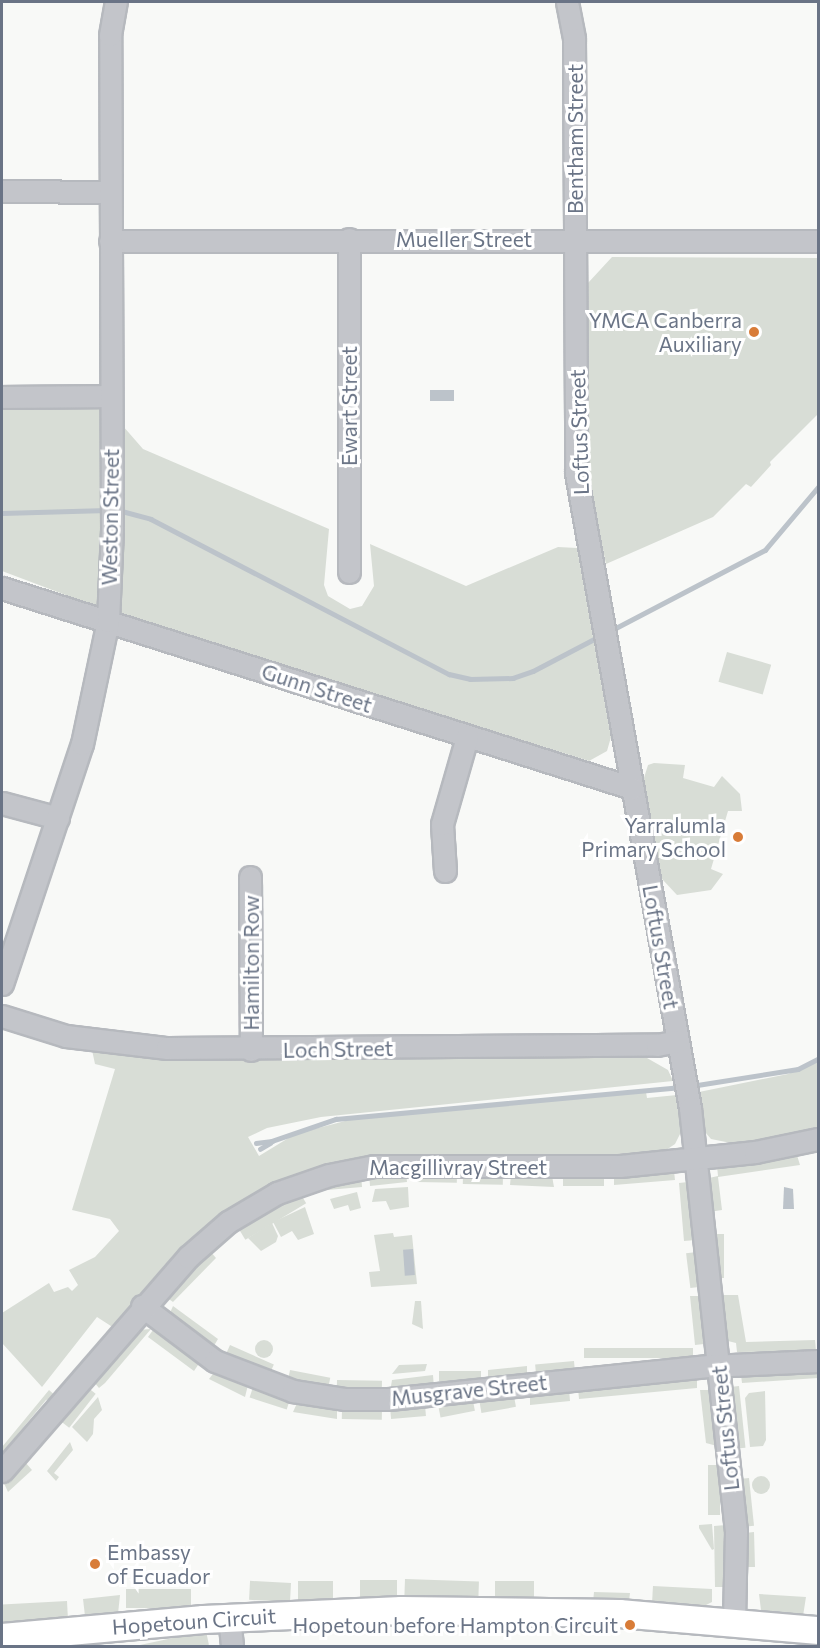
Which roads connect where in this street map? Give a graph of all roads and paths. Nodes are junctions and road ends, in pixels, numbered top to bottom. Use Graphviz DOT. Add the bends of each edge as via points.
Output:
graph roads {
  1 [pos="103,2"];
  2 [pos="116,2"];
  3 [pos="567,2"];
  4 [pos="582,2"];
  5 [pos="110,35"];
  6 [pos="574,39"];
  7 [pos="2,191"];
  8 [pos="110,192"];
  9 [pos="349,239"];
  10 [pos="575,239"];
  11 [pos="110,241"];
  12 [pos="819,241"];
  13 [pos="111,396"];
  14 [pos="2,397"];
  15 [pos="349,572"];
  16 [pos="2,588"];
  17 [pos="108,621"];
  18 [pos="467,737"];
  19 [pos="632,788"];
  20 [pos="2,803"];
  21 [pos="58,818"];
  22 [pos="445,871"];
  23 [pos="250,877"];
  24 [pos="2,984"];
  25 [pos="2,1016"];
  26 [pos="678,1041"];
  27 [pos="251,1050"];
  28 [pos="819,1139"];
  29 [pos="696,1158"];
  30 [pos="142,1306"];
  31 [pos="819,1361"];
  32 [pos="717,1365"];
  33 [pos="2,1471"];
  34 [pos="229,1617"];
  35 [pos="734,1620"];
  36 [pos="819,1630"];
  37 [pos="2,1637"];
  38 [pos="232,1647"];
  1 -- 5 [label="street, Weston Street"];
  2 -- 5 [label="street, Weston Street"];
  3 -- 6 [label="street, Bentham Street"];
  4 -- 6 [label="street, Bentham Street"];
  5 -- 8 [label="street, Weston Street"];
  6 -- 10 [label="street, Bentham Street"];
  7 -- 8 [label="street"];
  8 -- 11 [label="street, Weston Street"];
  9 -- 10 [label="street, Mueller Street"];
  9 -- 11 [label="street, Mueller Street"];
  9 -- 15 [label="street, Ewart Street"];
  10 -- 12 [label="street, Mueller Street"];
  10 -- 19 [label="street, Loftus Street" via="576,473"];
  11 -- 13 [label="street, Weston Street"];
  13 -- 14 [label="street"];
  13 -- 17 [label="street, Weston Street"];
  16 -- 17 [label="street, Gunn Street"];
  17 -- 18 [label="street, Gunn Street"];
  17 -- 21 [label="street, Weston Street" via="82,744"];
  18 -- 19 [label="street, Gunn Street"];
  18 -- 22 [label="street" via="442,824"];
  19 -- 26 [label="street, Loftus Street"];
  20 -- 21 [label="street"];
  21 -- 24 [label="street, Weston Street"];
  23 -- 27 [label="street, Hamilton Row"];
  25 -- 27 [label="street, Loch Street" via="66,1036 116,1044"];
  26 -- 27 [label="street, Loch Street" via="657,1045"];
  26 -- 29 [label="street, Loftus Street"];
  28 -- 29 [label="street, Macgillivray Street"];
  29 -- 30 [label="street, Macgillivray Street" via="568,1167 411,1164 329,1175 277,1193 228,1222"];
  29 -- 32 [label="street, Loftus Street"];
  30 -- 32 [label="street, Musgrave Street" via="215,1361 272,1384 317,1396 389,1399"];
  30 -- 33 [label="street, Macgillivray Street"];
  31 -- 32 [label="street, Musgrave Street"];
  32 -- 35 [label="street, Loftus Street" via="736,1532"];
  34 -- 35 [label="main road, Hopetoun Circuit" via="503,1610"];
  34 -- 37 [label="main road, Hopetoun Circuit"];
  34 -- 38 [label="street"];
  35 -- 36 [label="main road, Hopetoun Circuit"];
}
